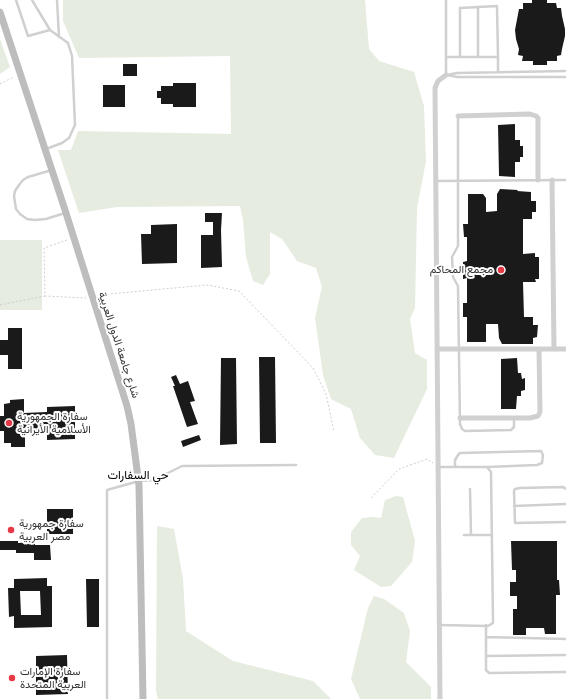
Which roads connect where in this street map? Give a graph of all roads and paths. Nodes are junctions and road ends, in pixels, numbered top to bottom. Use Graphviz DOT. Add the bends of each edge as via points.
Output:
graph roads {
  1 [pos="16,0"];
  2 [pos="32,0"];
  3 [pos="57,0"];
  4 [pos="446,0"];
  5 [pos="478,7"];
  6 [pos="0,12"];
  7 [pos="50,30"];
  8 [pos="59,37"];
  9 [pos="447,57"];
  10 [pos="460,57"];
  11 [pos="478,57"];
  12 [pos="498,57"];
  13 [pos="566,71"];
  14 [pos="498,72"];
  15 [pos="21,74"];
  16 [pos="446,75"];
  17 [pos="566,77"];
  18 [pos="0,84"];
  19 [pos="458,116"];
  20 [pos="46,149"];
  21 [pos="52,170"];
  22 [pos="436,180"];
  23 [pos="459,180"];
  24 [pos="538,180"];
  25 [pos="552,180"];
  26 [pos="566,180"];
  27 [pos="66,213"];
  28 [pos="74,238"];
  29 [pos="45,296"];
  30 [pos="93,298"];
  31 [pos="0,305"];
  32 [pos="438,349"];
  33 [pos="459,349"];
  34 [pos="539,349"];
  35 [pos="554,349"];
  36 [pos="566,349"];
  37 [pos="460,418"];
  38 [pos="514,418"];
  39 [pos="334,431"];
  40 [pos="296,465"];
  41 [pos="438,467"];
  42 [pos="455,467"];
  43 [pos="487,467"];
  44 [pos="139,481"];
  45 [pos="470,489"];
  46 [pos="566,489"];
  47 [pos="370,498"];
  48 [pos="566,504"];
  49 [pos="514,506"];
  50 [pos="566,522"];
  51 [pos="464,535"];
  52 [pos="471,535"];
  53 [pos="492,535"];
  54 [pos="439,625"];
  55 [pos="486,626"];
  56 [pos="486,637"];
  57 [pos="566,639"];
  58 [pos="566,655"];
  59 [pos="486,656"];
  60 [pos="566,672"];
  61 [pos="107,699"];
  62 [pos="143,699"];
  63 [pos="440,699"];
  1 -- 7 [label="lane" via="28,36"];
  2 -- 7 [label="lane"];
  3 -- 8 [label="lane"];
  4 -- 9 [label="lane"];
  5 -- 10 [label="lane" via="460,8"];
  5 -- 11 [label="lane"];
  5 -- 12 [label="lane" via="497,6"];
  6 -- 15 [label="street, شارع جامعة الدول العربية"];
  7 -- 8 [label="lane"];
  8 -- 20 [label="lane" via="68,44 72,56 75,125 69,138"];
  9 -- 10 [label="lane"];
  9 -- 16 [label="lane"];
  10 -- 11 [label="lane"];
  11 -- 12 [label="lane"];
  12 -- 14 [label="lane"];
  13 -- 14 [label="lane"];
  14 -- 16 [label="lane"];
  15 -- 18 [label="path"];
  15 -- 20 [label="street, شارع جامعة الدول العربية"];
  16 -- 17 [label="lane"];
  16 -- 22 [label="street" via="438,81 435,88"];
  19 -- 23 [label="lane"];
  19 -- 24 [label="street" via="536,116"];
  20 -- 21 [label="street, شارع جامعة الدول العربية"];
  21 -- 27 [label="street, شارع جامعة الدول العربية"];
  21 -- 27 [label="lane" via="23,180 15,191 16,208 27,219 35,220"];
  22 -- 23 [label="lane"];
  22 -- 32 [label="street"];
  23 -- 24 [label="lane"];
  23 -- 33 [label="lane" via="458,246 452,257 453,277 458,286"];
  24 -- 25 [label="lane"];
  25 -- 26 [label="lane"];
  25 -- 35 [label="street"];
  27 -- 28 [label="street, شارع جامعة الدول العربية"];
  28 -- 29 [label="path" via="44,248"];
  28 -- 30 [label="street, شارع جامعة الدول العربية"];
  29 -- 30 [label="path"];
  29 -- 31 [label="path"];
  30 -- 39 [label="path" via="108,294 207,285 239,291 313,368 326,394"];
  30 -- 44 [label="street, شارع جامعة الدول العربية" via="127,406"];
  32 -- 33 [label="street"];
  32 -- 41 [label="street"];
  33 -- 34 [label="street"];
  33 -- 37 [label="lane"];
  34 -- 35 [label="street"];
  34 -- 38 [label="street" via="540,412 535,418"];
  35 -- 36 [label="street"];
  37 -- 38 [label="street"];
  37 -- 38 [label="lane" via="462,429 465,431 511,430 514,427"];
  40 -- 44 [label="lane" via="182,466 154,480"];
  41 -- 42 [label="lane"];
  41 -- 47 [label="path" via="426,459 399,469"];
  41 -- 54 [label="street"];
  42 -- 43 [label="lane"];
  42 -- 43 [label="lane" via="455,460 460,453 541,452 543,455 542,463 537,465"];
  43 -- 53 [label="lane" via="491,472"];
  44 -- 61 [label="lane" via="107,490"];
  44 -- 62 [label="street, شارع جامعة الدول العربية"];
  45 -- 52 [label="lane"];
  46 -- 49 [label="lane" via="517,488 514,491"];
  48 -- 49 [label="lane"];
  49 -- 50 [label="lane" via="515,523"];
  51 -- 52 [label="lane"];
  52 -- 53 [label="lane"];
  53 -- 55 [label="lane" via="493,621 491,625"];
  54 -- 55 [label="lane"];
  54 -- 63 [label="street"];
  55 -- 56 [label="lane"];
  56 -- 57 [label="lane"];
  56 -- 59 [label="lane"];
  58 -- 59 [label="lane"];
  59 -- 60 [label="lane" via="486,670 489,673"];
}
